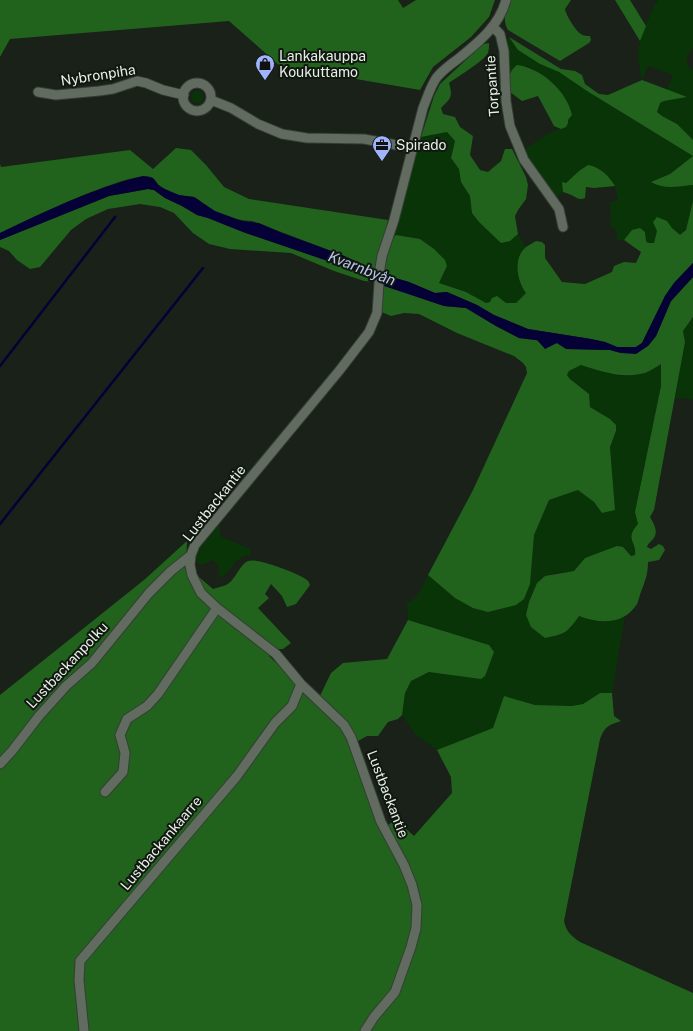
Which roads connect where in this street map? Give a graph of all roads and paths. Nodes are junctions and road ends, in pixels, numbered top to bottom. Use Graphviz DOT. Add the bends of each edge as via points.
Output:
graph roads {
  1 [pos="506,0"];
  2 [pos="493,27"];
  3 [pos="38,92"];
  4 [pos="184,95"];
  5 [pos="211,100"];
  6 [pos="413,148"];
  7 [pos="564,227"];
  8 [pos="192,555"];
  9 [pos="217,608"];
  10 [pos="301,684"];
  11 [pos="0,764"];
  12 [pos="105,792"];
  13 [pos="84,1031"];
  14 [pos="365,1031"];
  1 -- 2 [label="street, Lustbackantie"];
  2 -- 6 [label="street, Lustbackantie" via="436,78 423,108"];
  2 -- 7 [label="street, Torpantie" via="500,34 504,51 510,126 524,160 559,209"];
  3 -- 4 [label="street, Nybronpiha" via="56,95 99,91 137,81"];
  4 -- 5 [label="street" via="189,107 197,110 206,107"];
  4 -- 5 [label="street" via="187,87 200,83 208,87"];
  5 -- 6 [label="street" via="282,134 307,138 364,139"];
  6 -- 8 [label="street, Lustbackantie" via="382,256 377,314 369,332 195,545"];
  8 -- 9 [label="street, Lustbackantie" via="190,565 195,584"];
  8 -- 11 [label="street, Lustbackanpolku" via="149,593 92,664 61,691"];
  9 -- 10 [label="street, Lustbackantie" via="276,654"];
  9 -- 12 [label="street" via="158,694 147,706 127,719 120,735 125,753 123,772"];
  10 -- 13 [label="street, Lustbackankaarre" via="292,706 275,723 237,776 80,961 79,980"];
  10 -- 14 [label="street, Lustbackantie" via="334,714 351,737 381,822 412,885 416,906 416,928 394,992"];
}
